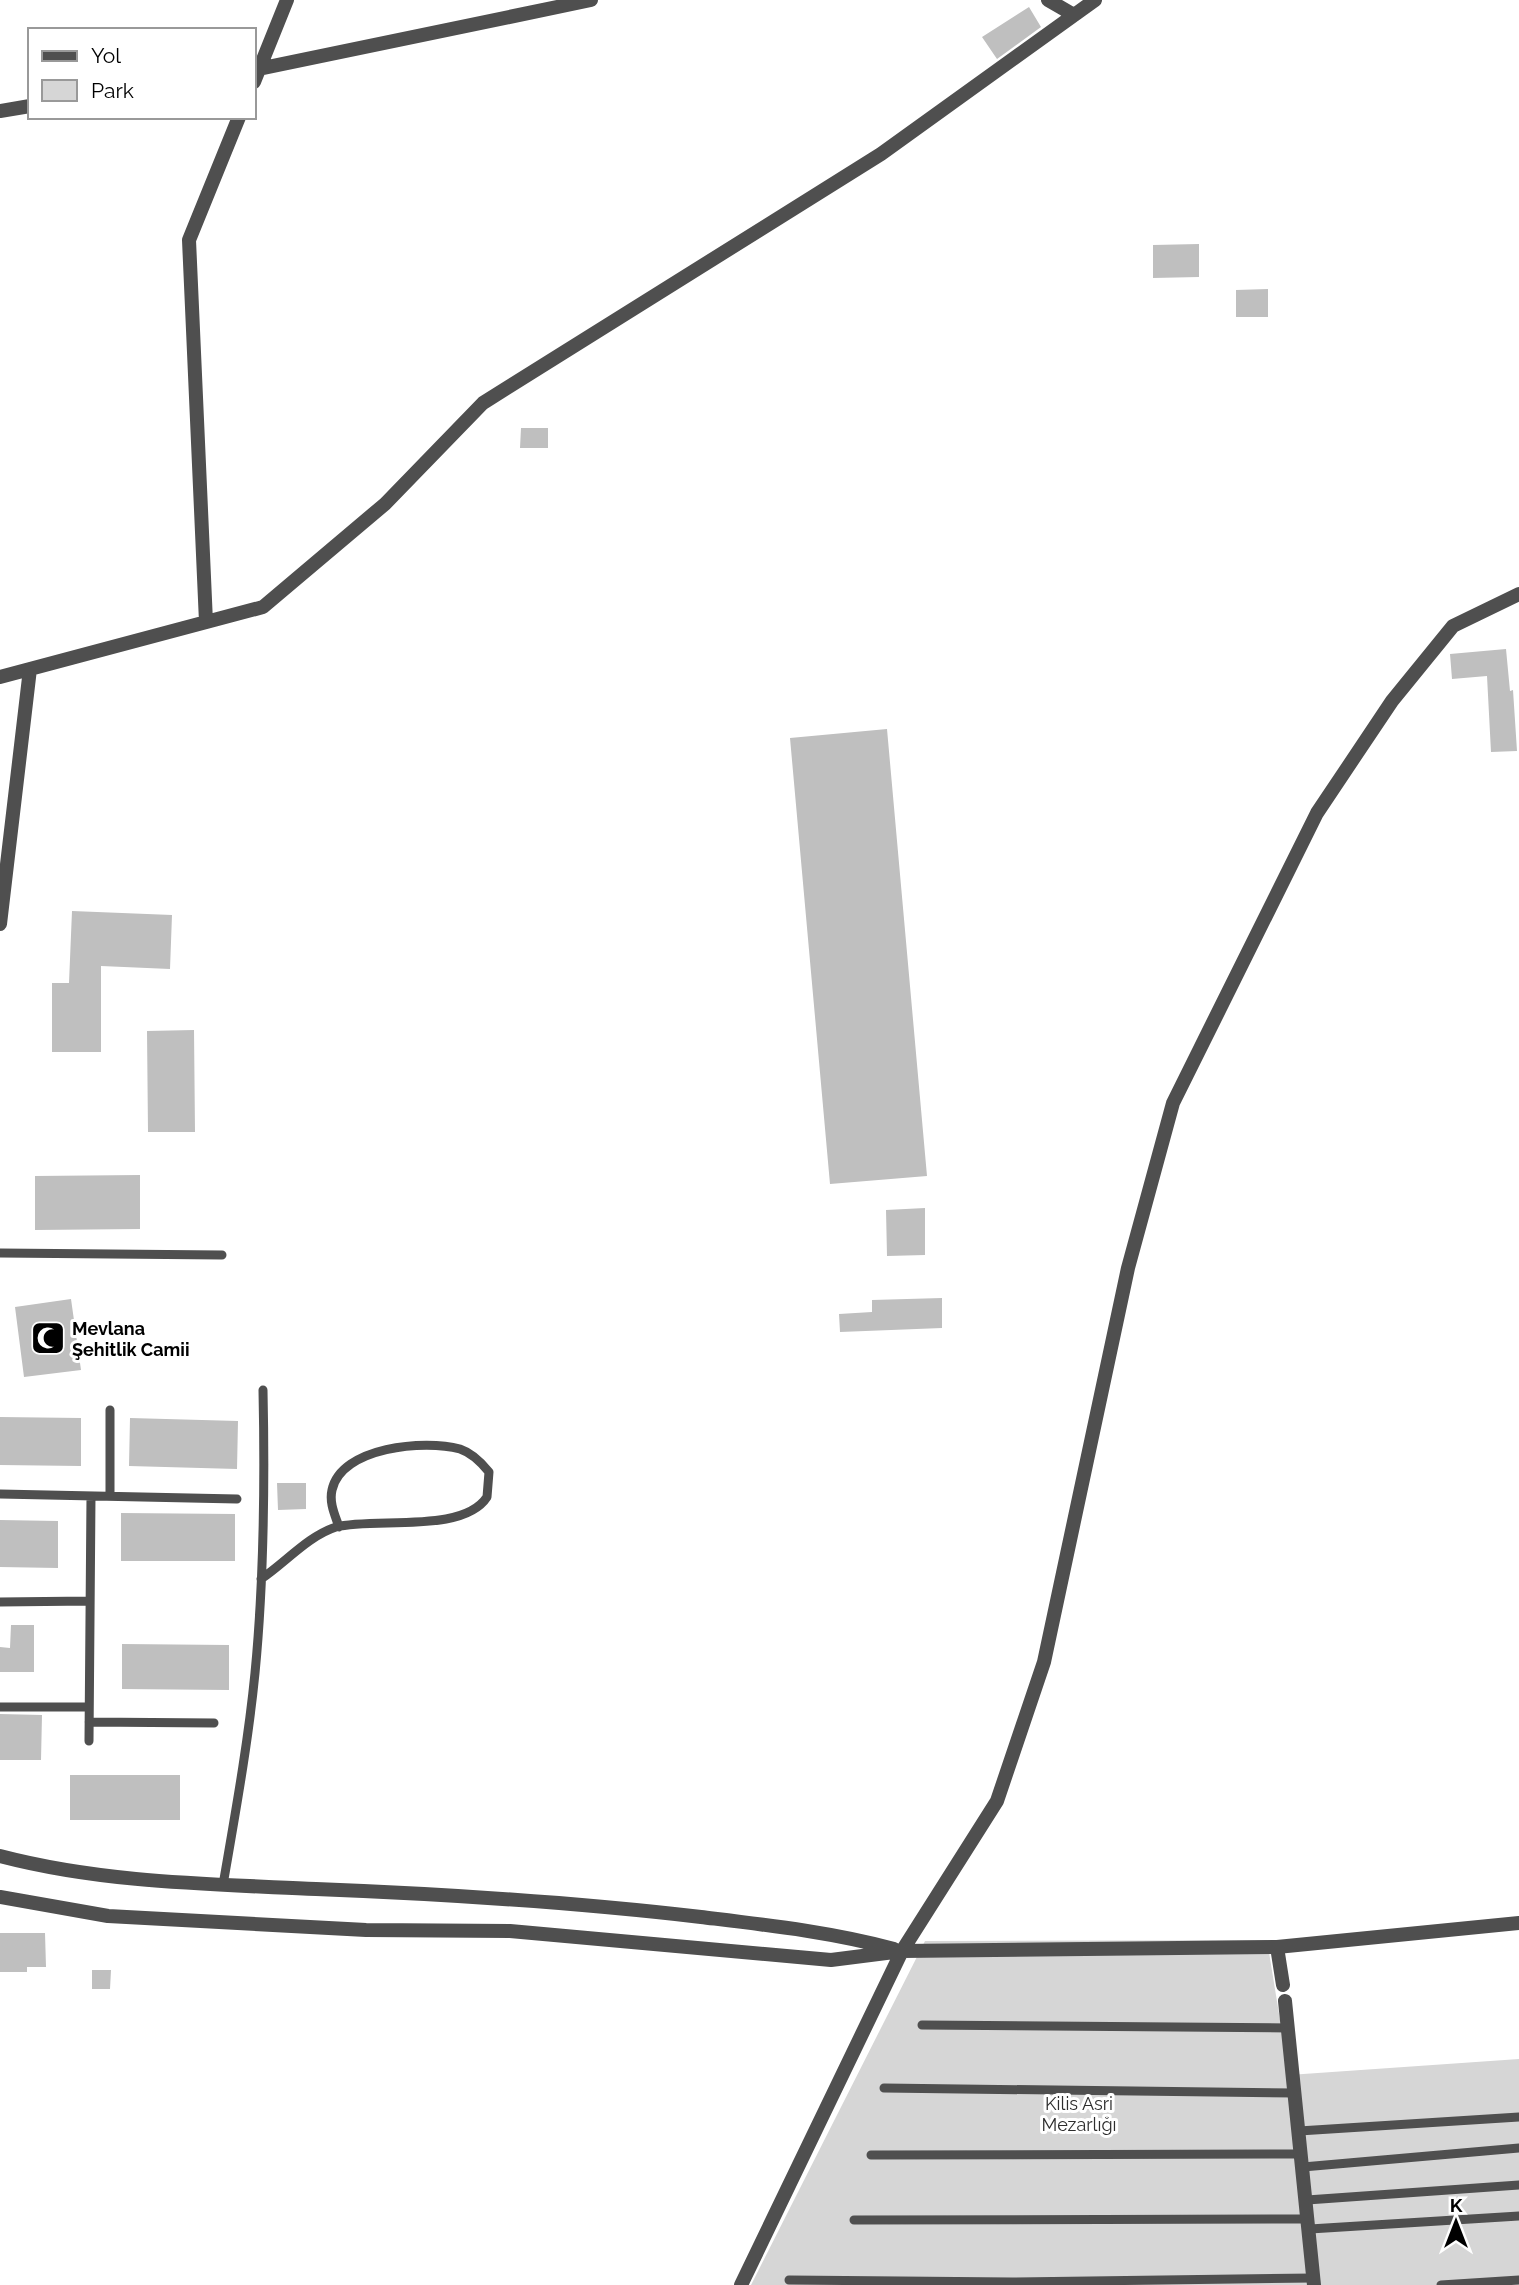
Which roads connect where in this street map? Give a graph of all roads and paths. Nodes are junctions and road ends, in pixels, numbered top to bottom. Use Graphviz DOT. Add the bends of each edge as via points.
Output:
graph roads {
  1 [pos="287,0"];
  2 [pos="590,0"];
  3 [pos="1048,0"];
  4 [pos="1095,0"];
  5 [pos="1074,15"];
  6 [pos="256,74"];
  7 [pos="28,106"];
  8 [pos="0,111"];
  9 [pos="238,119"];
  10 [pos="1519,594"];
  11 [pos="206,622"];
  12 [pos="30,669"];
  13 [pos="0,677"];
  14 [pos="0,924"];
  15 [pos="0,1253"];
  16 [pos="222,1255"];
  17 [pos="263,1390"];
  18 [pos="110,1410"];
  19 [pos="0,1494"];
  20 [pos="91,1496"];
  21 [pos="110,1496"];
  22 [pos="237,1499"];
  23 [pos="339,1527"];
  24 [pos="261,1579"];
  25 [pos="90,1601"];
  26 [pos="0,1602"];
  27 [pos="0,1707"];
  28 [pos="89,1707"];
  29 [pos="89,1722"];
  30 [pos="214,1723"];
  31 [pos="89,1741"];
  32 [pos="0,1856"];
  33 [pos="223,1885"];
  34 [pos="0,1897"];
  35 [pos="1519,1923"];
  36 [pos="1277,1947"];
  37 [pos="902,1951"];
  38 [pos="1283,1985"];
  39 [pos="1285,2001"];
  40 [pos="922,2025"];
  41 [pos="1289,2028"];
  42 [pos="884,2088"];
  43 [pos="1295,2093"];
  44 [pos="1519,2117"];
  45 [pos="1299,2131"];
  46 [pos="1519,2148"];
  47 [pos="871,2155"];
  48 [pos="1302,2161"];
  49 [pos="1519,2185"];
  50 [pos="1307,2200"];
  51 [pos="1519,2216"];
  52 [pos="854,2220"];
  53 [pos="1309,2224"];
  54 [pos="789,2280"];
  55 [pos="1519,2280"];
  56 [pos="1313,2282"];
  57 [pos="741,2285"];
  58 [pos="1441,2285"];
  1 -- 6 [label="street"];
  2 -- 6 [label="street"];
  3 -- 5 [label="street"];
  4 -- 5 [label="street"];
  5 -- 11 [label="street" via="881,154 483,403 385,503 263,607"];
  7 -- 8 [label="street"];
  9 -- 11 [label="street" via="189,240"];
  10 -- 37 [label="street" via="1453,626 1392,701 1317,813 1172,1103 1128,1268 1044,1662 997,1801"];
  11 -- 12 [label="street"];
  12 -- 13 [label="street"];
  12 -- 14 [label="street"];
  15 -- 16 [label="lane"];
  17 -- 24 [label="lane"];
  18 -- 21 [label="lane"];
  19 -- 20 [label="lane"];
  20 -- 21 [label="lane"];
  20 -- 25 [label="lane"];
  21 -- 22 [label="lane"];
  23 -- 23 [label="lane" via="470,1512 487,1497 489,1472 461,1449 373,1452 334,1481 330,1502"];
  23 -- 24 [label="lane" via="315,1537"];
  24 -- 33 [label="lane" via="255,1674"];
  25 -- 26 [label="lane"];
  25 -- 28 [label="lane"];
  27 -- 28 [label="lane"];
  28 -- 29 [label="lane"];
  29 -- 30 [label="lane"];
  29 -- 31 [label="lane"];
  32 -- 33 [label="street" via="47,1869"];
  33 -- 37 [label="street" via="475,1895 633,1909 836,1933"];
  34 -- 37 [label="street" via="108,1916 254,1926 510,1931 831,1960"];
  35 -- 36 [label="street"];
  36 -- 37 [label="street"];
  36 -- 38 [label="street"];
  37 -- 57 [label="street"];
  39 -- 41 [label="street"];
  40 -- 41 [label="lane"];
  41 -- 43 [label="street"];
  42 -- 43 [label="lane"];
  43 -- 45 [label="street"];
  44 -- 45 [label="lane"];
  45 -- 48 [label="street"];
  46 -- 48 [label="lane"];
  47 -- 48 [label="lane"];
  48 -- 50 [label="street"];
  49 -- 50 [label="lane"];
  50 -- 53 [label="street"];
  51 -- 53 [label="lane"];
  52 -- 53 [label="lane"];
  53 -- 56 [label="street"];
  54 -- 56 [label="lane"];
  55 -- 58 [label="lane"];
}
